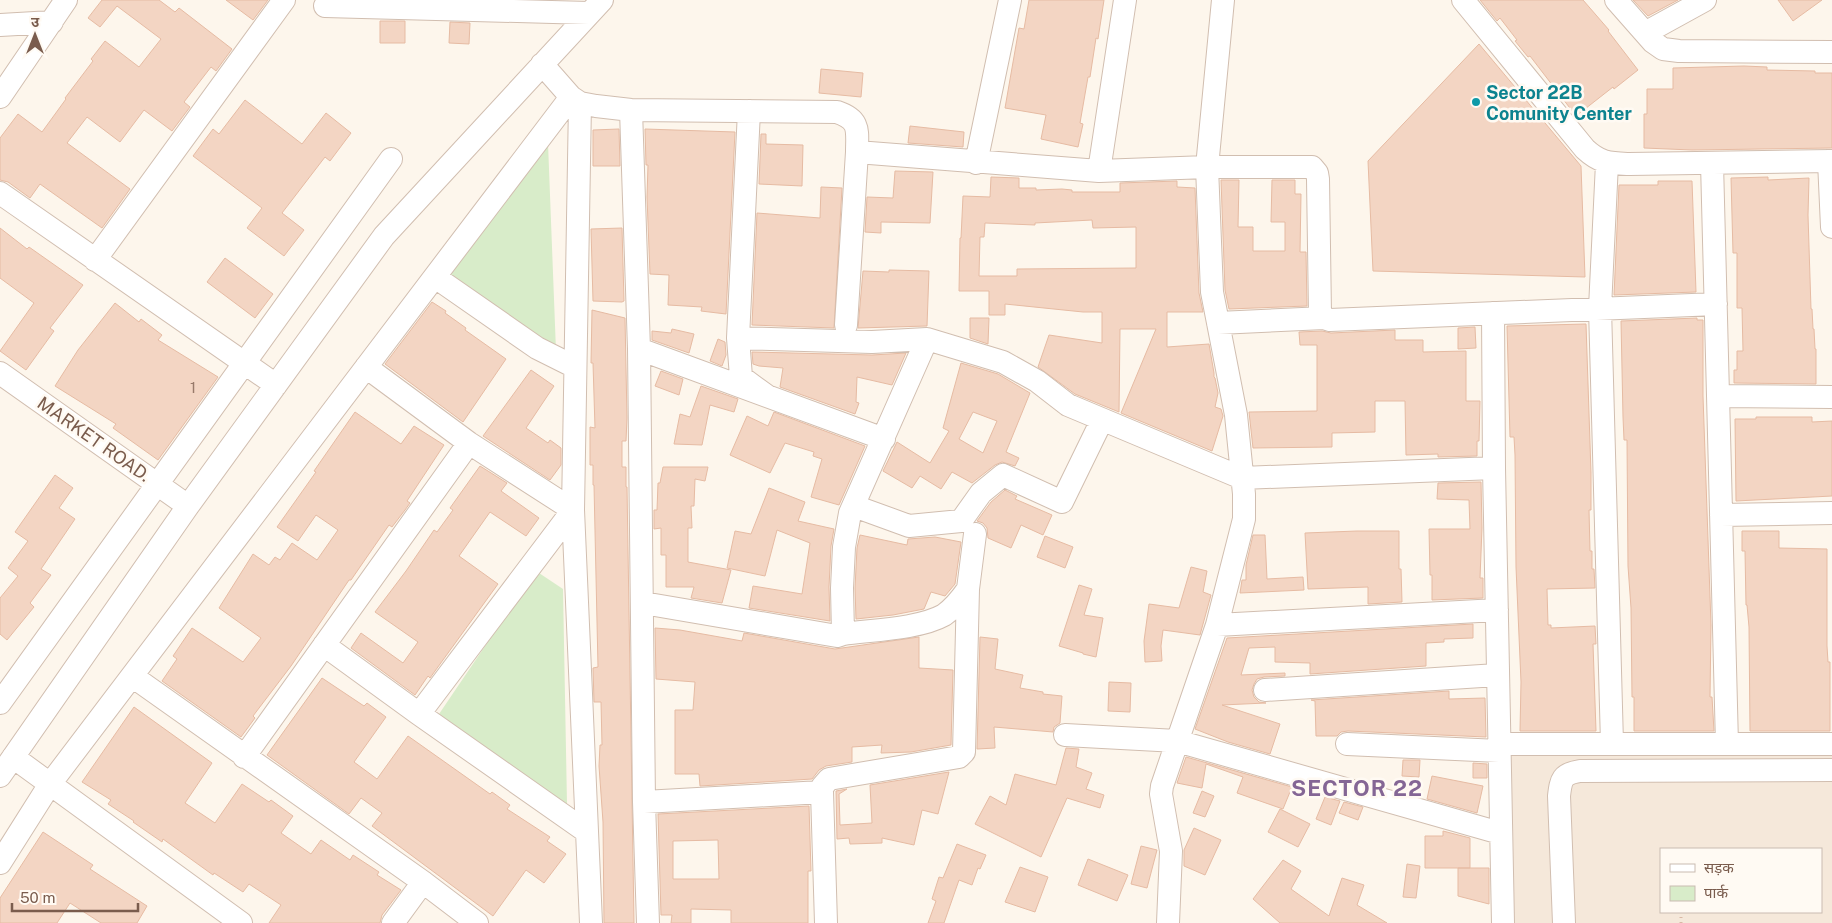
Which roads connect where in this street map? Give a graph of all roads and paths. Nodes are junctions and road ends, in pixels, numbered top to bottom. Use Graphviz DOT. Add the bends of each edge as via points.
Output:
graph roads {
  1 [pos="284,0"];
  2 [pos="1010,0"];
  3 [pos="1125,0"];
  4 [pos="1223,0"];
  5 [pos="1463,0"];
  6 [pos="1616,0"];
  7 [pos="1705,0"];
  8 [pos="325,6"];
  9 [pos="61,7"];
  10 [pos="596,7"];
  11 [pos="0,24"];
  12 [pos="1645,33"];
  13 [pos="1832,52"];
  14 [pos="542,64"];
  15 [pos="0,97"];
  16 [pos="575,100"];
  17 [pos="631,110"];
  18 [pos="749,111"];
  19 [pos="857,152"];
  20 [pos="391,159"];
  21 [pos="1831,161"];
  22 [pos="1712,162"];
  23 [pos="976,163"];
  24 [pos="1607,163"];
  25 [pos="1207,167"];
  26 [pos="1099,171"];
  27 [pos="0,192"];
  28 [pos="1832,227"];
  29 [pos="96,260"];
  30 [pos="435,276"];
  31 [pos="1716,304"];
  32 [pos="1600,308"];
  33 [pos="1493,313"];
  34 [pos="1324,318"];
  35 [pos="1218,323"];
  36 [pos="846,325"];
  37 [pos="738,338"];
  38 [pos="927,339"];
  39 [pos="638,349"];
  40 [pos="243,364"];
  41 [pos="366,367"];
  42 [pos="576,367"];
  43 [pos="0,373"];
  44 [pos="276,385"];
  45 [pos="767,396"];
  46 [pos="1718,396"];
  47 [pos="1832,397"];
  48 [pos="1102,420"];
  49 [pos="884,439"];
  50 [pos="469,444"];
  51 [pos="1494,468"];
  52 [pos="1242,478"];
  53 [pos="156,483"];
  54 [pos="188,506"];
  55 [pos="854,506"];
  56 [pos="573,510"];
  57 [pos="1832,513"];
  58 [pos="1721,515"];
  59 [pos="975,534"];
  60 [pos="968,589"];
  61 [pos="643,603"];
  62 [pos="1497,610"];
  63 [pos="1216,625"];
  64 [pos="843,634"];
  65 [pos="324,645"];
  66 [pos="1497,675"];
  67 [pos="132,676"];
  68 [pos="1264,690"];
  69 [pos="0,703"];
  70 [pos="419,714"];
  71 [pos="1065,735"];
  72 [pos="1177,741"];
  73 [pos="1347,744"];
  74 [pos="1612,744"];
  75 [pos="1727,744"];
  76 [pos="1832,744"];
  77 [pos="1499,748"];
  78 [pos="13,757"];
  79 [pos="244,757"];
  80 [pos="1832,770"];
  81 [pos="0,776"];
  82 [pos="50,784"];
  83 [pos="822,792"];
  84 [pos="644,802"];
  85 [pos="587,832"];
  86 [pos="1500,833"];
  87 [pos="0,863"];
  88 [pos="423,882"];
  89 [pos="240,923"];
  90 [pos="393,923"];
  91 [pos="477,923"];
  92 [pos="591,923"];
  93 [pos="648,923"];
  94 [pos="826,923"];
  95 [pos="1168,923"];
  96 [pos="1503,923"];
  97 [pos="1564,923"];
  1 -- 29 [label="street"];
  2 -- 23 [label="street"];
  3 -- 26 [label="street"];
  4 -- 25 [label="street"];
  5 -- 24 [label="street" via="1585,149"];
  6 -- 12 [label="street"];
  7 -- 12 [label="street"];
  8 -- 10 [label="street"];
  9 -- 11 [label="street"];
  9 -- 15 [label="street"];
  10 -- 14 [label="street"];
  12 -- 13 [label="street" via="1663,49 1679,51"];
  14 -- 16 [label="street"];
  14 -- 44 [label="street" via="384,236"];
  16 -- 17 [label="street"];
  16 -- 30 [label="street"];
  16 -- 42 [label="street"];
  17 -- 18 [label="street"];
  17 -- 39 [label="street"];
  18 -- 19 [label="street" via="838,112 849,116 857,127"];
  18 -- 37 [label="street"];
  19 -- 23 [label="street"];
  19 -- 36 [label="street"];
  20 -- 40 [label="street"];
  21 -- 22 [label="street"];
  21 -- 28 [label="street"];
  22 -- 24 [label="street"];
  22 -- 31 [label="street"];
  23 -- 26 [label="street"];
  24 -- 32 [label="street"];
  25 -- 26 [label="street"];
  25 -- 34 [label="street" via="1306,166 1315,170 1318,179 1320,314"];
  25 -- 35 [label="street" via="1212,282"];
  27 -- 29 [label="street"];
  29 -- 40 [label="street"];
  30 -- 41 [label="street"];
  30 -- 42 [label="street" via="537,348"];
  31 -- 32 [label="street"];
  31 -- 46 [label="street"];
  32 -- 33 [label="street"];
  32 -- 74 [label="street"];
  33 -- 34 [label="street"];
  33 -- 51 [label="street"];
  34 -- 35 [label="street"];
  35 -- 52 [label="street" via="1233,396"];
  37 -- 38 [label="street" via="872,342"];
  37 -- 45 [label="street" via="741,377"];
  38 -- 48 [label="street" via="1002,362 1031,377 1068,405"];
  38 -- 49 [label="street"];
  39 -- 45 [label="street"];
  39 -- 61 [label="street"];
  40 -- 44 [label="street"];
  40 -- 53 [label="street"];
  41 -- 50 [label="street"];
  41 -- 67 [label="street"];
  42 -- 56 [label="street"];
  43 -- 53 [label="street, MARKET ROAD."];
  44 -- 54 [label="street"];
  45 -- 49 [label="street"];
  46 -- 47 [label="street"];
  46 -- 58 [label="street"];
  48 -- 52 [label="street"];
  48 -- 55 [label="street" via="1062,502 1003,475 981,493 961,521 909,526"];
  49 -- 55 [label="street"];
  50 -- 56 [label="street"];
  50 -- 65 [label="street"];
  51 -- 52 [label="street"];
  51 -- 62 [label="street"];
  52 -- 63 [label="street" via="1244,519"];
  53 -- 54 [label="street, MARKET ROAD."];
  53 -- 69 [label="street"];
  54 -- 78 [label="street"];
  55 -- 64 [label="street" via="844,547"];
  56 -- 70 [label="street"];
  56 -- 85 [label="street"];
  57 -- 58 [label="street"];
  58 -- 75 [label="street"];
  59 -- 60 [label="street"];
  60 -- 64 [label="street" via="943,615 920,624"];
  60 -- 83 [label="street" via="964,752 960,758 829,779"];
  61 -- 64 [label="street" via="831,636"];
  61 -- 84 [label="street"];
  62 -- 63 [label="street"];
  62 -- 66 [label="street"];
  63 -- 72 [label="street"];
  65 -- 70 [label="street"];
  65 -- 79 [label="street"];
  66 -- 68 [label="street"];
  66 -- 77 [label="street"];
  67 -- 79 [label="street"];
  67 -- 82 [label="street"];
  70 -- 85 [label="street"];
  71 -- 72 [label="street"];
  72 -- 86 [label="street"];
  72 -- 95 [label="street" via="1161,794 1171,851"];
  73 -- 77 [label="street"];
  74 -- 75 [label="street"];
  74 -- 77 [label="street"];
  75 -- 76 [label="street"];
  77 -- 86 [label="street"];
  78 -- 81 [label="street"];
  78 -- 82 [label="street"];
  79 -- 88 [label="street"];
  80 -- 97 [label="street" via="1568,773 1560,782 1558,796"];
  82 -- 87 [label="street"];
  82 -- 89 [label="street"];
  83 -- 84 [label="street"];
  83 -- 94 [label="street"];
  84 -- 93 [label="street"];
  85 -- 92 [label="street"];
  86 -- 96 [label="street"];
  88 -- 90 [label="street"];
  88 -- 91 [label="street"];
}
